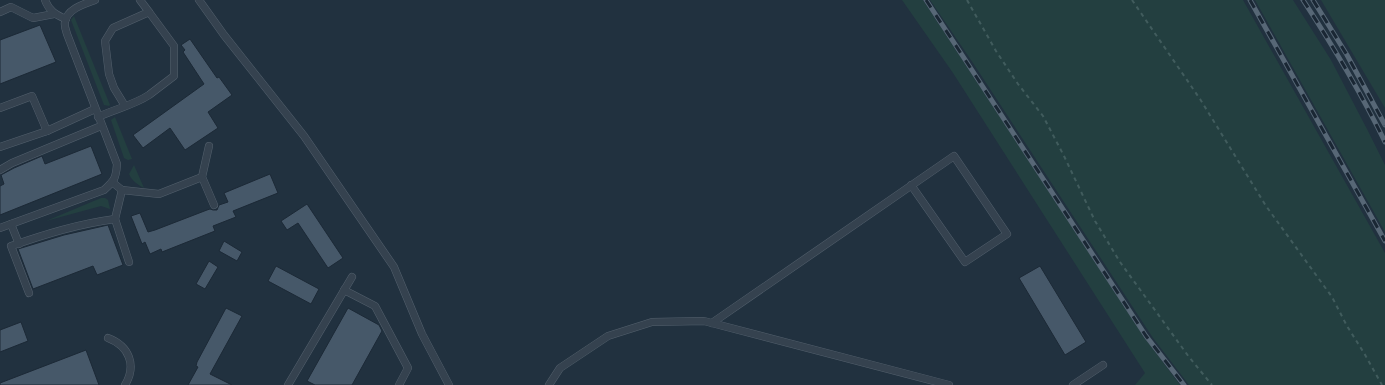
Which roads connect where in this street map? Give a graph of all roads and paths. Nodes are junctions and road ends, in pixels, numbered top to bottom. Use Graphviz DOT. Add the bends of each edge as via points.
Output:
graph roads {
  1 [pos="45,0"];
  2 [pos="95,0"];
  3 [pos="140,0"];
  4 [pos="198,0"];
  5 [pos="967,0"];
  6 [pos="1132,0"];
  7 [pos="0,12"];
  8 [pos="148,12"];
  9 [pos="54,14"];
  10 [pos="66,19"];
  11 [pos="125,106"];
  12 [pos="0,108"];
  13 [pos="95,109"];
  14 [pos="98,117"];
  15 [pos="102,126"];
  16 [pos="47,131"];
  17 [pos="208,146"];
  18 [pos="0,147"];
  19 [pos="0,170"];
  20 [pos="202,177"];
  21 [pos="112,182"];
  22 [pos="911,185"];
  23 [pos="122,190"];
  24 [pos="214,205"];
  25 [pos="115,219"];
  26 [pos="11,224"];
  27 [pos="0,228"];
  28 [pos="19,244"];
  29 [pos="129,262"];
  30 [pos="352,277"];
  31 [pos="344,290"];
  32 [pos="29,294"];
  33 [pos="712,322"];
  34 [pos="108,338"];
  35 [pos="1103,364"];
  36 [pos="125,385"];
  37 [pos="288,385"];
  38 [pos="399,385"];
  39 [pos="449,385"];
  40 [pos="549,385"];
  41 [pos="949,385"];
  42 [pos="1073,385"];
  43 [pos="1212,385"];
  44 [pos="1382,385"];
  1 -- 9 [label="lane"];
  2 -- 10 [label="lane" via="76,7"];
  3 -- 8 [label="lane"];
  4 -- 39 [label="lane" via="304,136 394,268 422,334"];
  5 -- 43 [label="path" via="996,51 1043,116 1095,221 1120,262"];
  6 -- 44 [label="path" via="1200,98 1266,206 1332,297"];
  7 -- 9 [label="lane" via="11,7 33,18"];
  8 -- 11 [label="lane" via="112,28 105,41 109,74"];
  8 -- 11 [label="lane" via="174,46 174,76 148,96"];
  9 -- 10 [label="lane"];
  10 -- 13 [label="lane" via="67,34"];
  11 -- 14 [label="lane"];
  12 -- 16 [label="lane" via="32,96"];
  13 -- 14 [label="lane"];
  13 -- 16 [label="lane"];
  14 -- 15 [label="lane"];
  15 -- 19 [label="lane" via="12,162"];
  15 -- 21 [label="lane" via="117,164"];
  16 -- 18 [label="lane"];
  17 -- 20 [label="lane"];
  20 -- 23 [label="lane" via="158,194"];
  20 -- 24 [label="lane"];
  21 -- 23 [label="lane"];
  21 -- 26 [label="lane" via="104,190"];
  22 -- 22 [label="lane" via="965,262 1008,234 954,156"];
  22 -- 33 [label="lane"];
  23 -- 25 [label="lane"];
  25 -- 28 [label="lane" via="50,233"];
  25 -- 29 [label="lane"];
  26 -- 27 [label="lane"];
  26 -- 28 [label="lane"];
  28 -- 32 [label="lane" via="11,246"];
  30 -- 31 [label="lane"];
  31 -- 37 [label="lane"];
  31 -- 38 [label="lane" via="375,306 408,368"];
  33 -- 40 [label="lane" via="652,322 608,336 560,368"];
  33 -- 41 [label="lane"];
  34 -- 36 [label="lane" via="122,344 130,357 130,372"];
  35 -- 42 [label="lane"];
}
